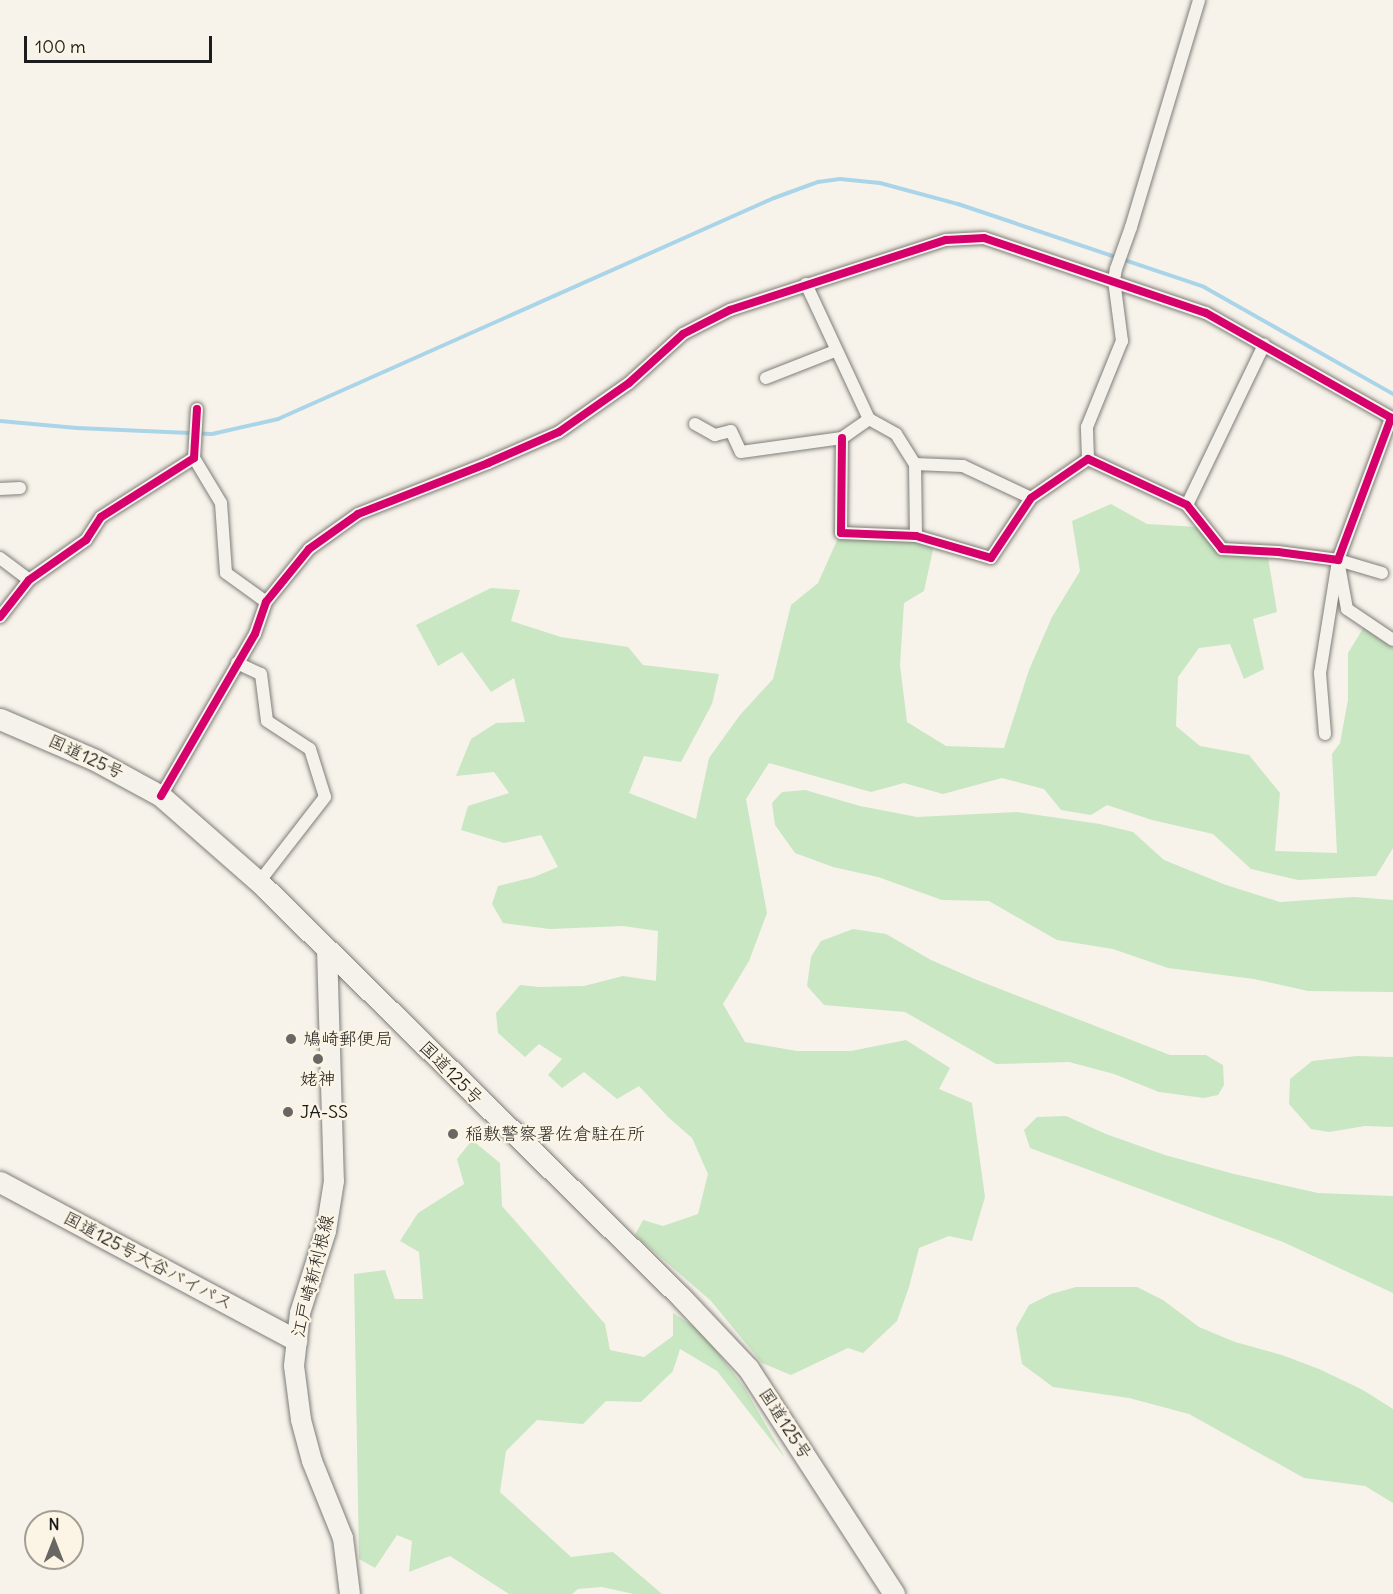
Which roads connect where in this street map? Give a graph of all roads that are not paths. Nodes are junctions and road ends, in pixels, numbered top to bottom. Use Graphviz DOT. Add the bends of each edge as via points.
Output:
graph roads {
  1 [pos="1199,0"];
  2 [pos="1115,274"];
  3 [pos="806,284"];
  4 [pos="1264,345"];
  5 [pos="835,351"];
  6 [pos="766,378"];
  7 [pos="197,409"];
  8 [pos="1392,418"];
  9 [pos="869,419"];
  10 [pos="695,424"];
  11 [pos="842,438"];
  12 [pos="194,458"];
  13 [pos="1088,459"];
  14 [pos="915,464"];
  15 [pos="20,488"];
  16 [pos="0,489"];
  17 [pos="1031,498"];
  18 [pos="1187,505"];
  19 [pos="916,536"];
  20 [pos="0,558"];
  21 [pos="1338,560"];
  22 [pos="1382,573"];
  23 [pos="29,580"];
  24 [pos="266,602"];
  25 [pos="1,612"];
  26 [pos="1393,640"];
  27 [pos="237,663"];
  28 [pos="0,719"];
  29 [pos="1325,734"];
  30 [pos="161,796"];
  31 [pos="259,882"];
  32 [pos="327,949"];
  33 [pos="0,1182"];
  34 [pos="296,1340"];
  35 [pos="350,1594"];
  36 [pos="894,1594"];
  1 -- 2 [label="street"];
  2 -- 3 [label="street" via="984,238 946,240"];
  2 -- 4 [label="street" via="1206,312"];
  2 -- 13 [label="street" via="1122,341 1087,427"];
  3 -- 5 [label="street"];
  3 -- 24 [label="street" via="730,310 683,334 629,383 559,432 358,514 309,549"];
  4 -- 8 [label="street"];
  4 -- 18 [label="street"];
  5 -- 6 [label="street"];
  5 -- 9 [label="street"];
  7 -- 12 [label="street"];
  8 -- 21 [label="street"];
  9 -- 11 [label="street"];
  9 -- 14 [label="street" via="896,434"];
  10 -- 11 [label="street" via="715,435 730,431 741,452"];
  11 -- 19 [label="street" via="841,533"];
  12 -- 23 [label="street" via="101,517 86,540"];
  12 -- 24 [label="street" via="221,503 226,573"];
  13 -- 17 [label="street"];
  13 -- 18 [label="street"];
  14 -- 17 [label="street" via="963,466"];
  14 -- 19 [label="street"];
  15 -- 16 [label="street"];
  17 -- 19 [label="street" via="991,558"];
  18 -- 21 [label="street" via="1222,549"];
  20 -- 23 [label="street"];
  21 -- 22 [label="street"];
  21 -- 26 [label="street" via="1347,609"];
  21 -- 29 [label="street" via="1320,673"];
  23 -- 25 [label="street"];
  24 -- 27 [label="street" via="255,634"];
  27 -- 30 [label="street"];
  27 -- 31 [label="street" via="261,674 267,721 310,749 325,797"];
  28 -- 30 [label="highway, 国道125号" via="95,759"];
  30 -- 31 [label="highway, 国道125号"];
  31 -- 32 [label="highway, 国道125号"];
  32 -- 34 [label="main road, 江戸崎新利根線" via="334,1181 326,1231 300,1313"];
  32 -- 36 [label="highway, 国道125号" via="681,1297 748,1368"];
  33 -- 34 [label="highway, 国道125号大谷バイパス"];
  34 -- 35 [label="main road, 江戸崎新利根線" via="294,1366 301,1420 312,1461 343,1538"];
}
